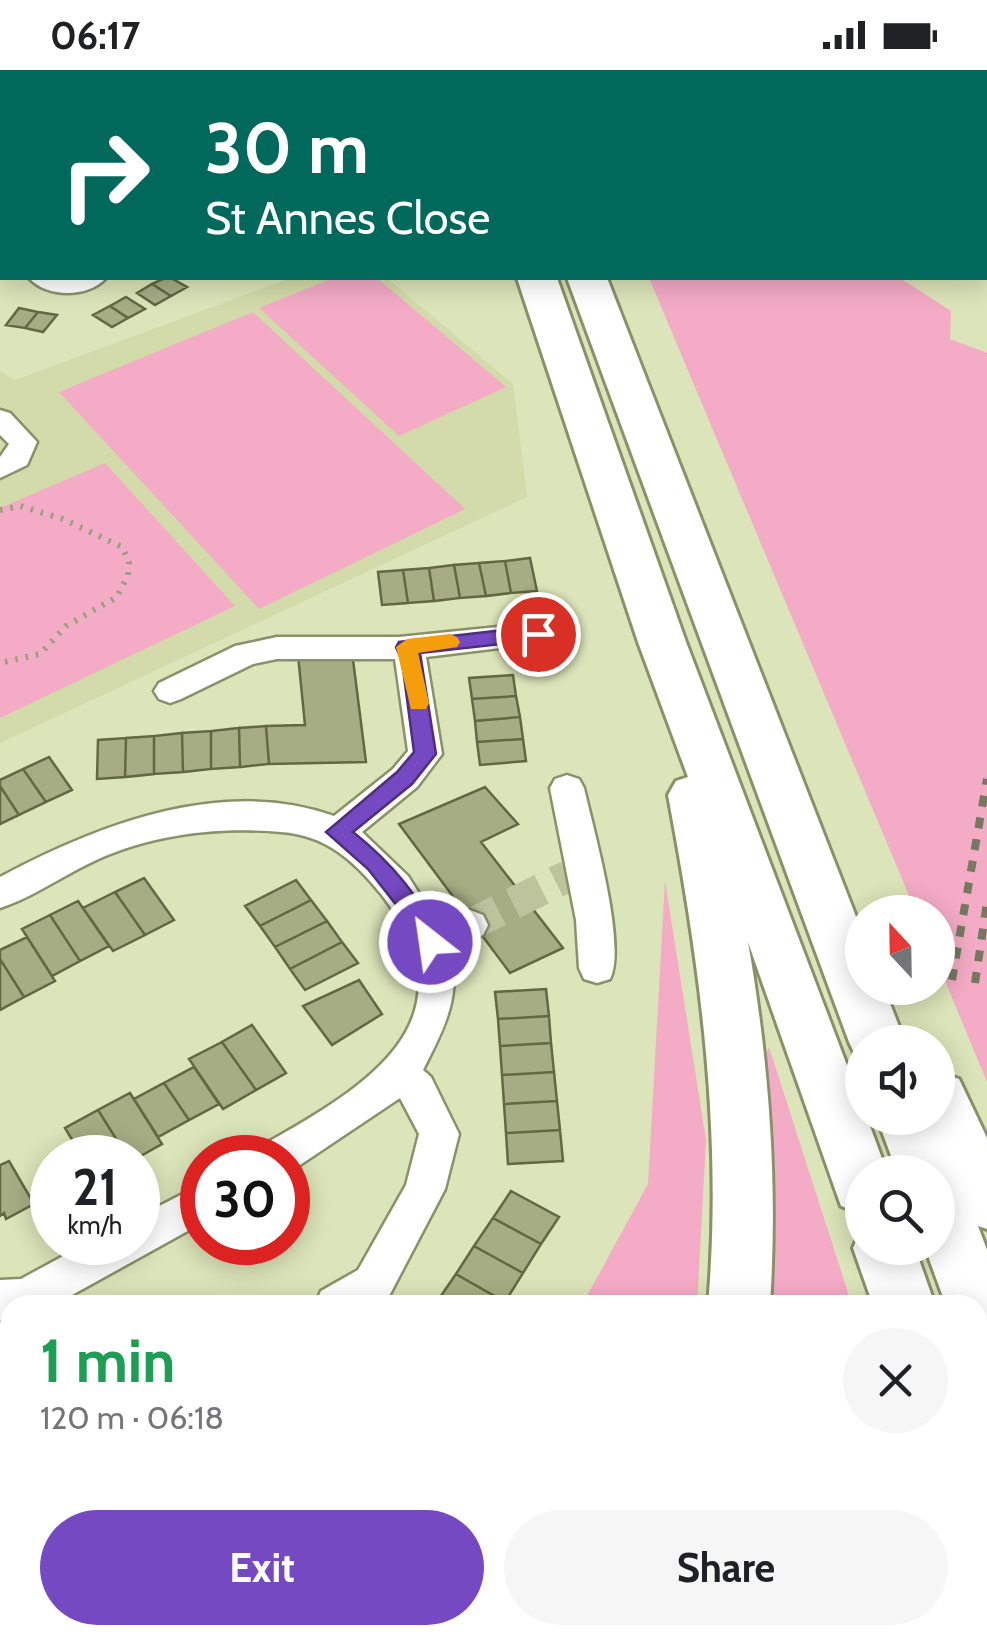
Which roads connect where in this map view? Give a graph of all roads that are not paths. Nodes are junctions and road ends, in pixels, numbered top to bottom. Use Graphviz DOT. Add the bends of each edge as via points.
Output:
graph roads {
  1 [pos="46,280"];
  2 [pos="90,280"];
  3 [pos="537,280"];
  4 [pos="588,280"];
  5 [pos="610,280"];
  6 [pos="0,420"];
  7 [pos="0,469"];
  8 [pos="538,634"];
  9 [pos="662,642"];
  10 [pos="407,647"];
  11 [pos="170,691"];
  12 [pos="567,788"];
  13 [pos="337,832"];
  14 [pos="0,894"];
  15 [pos="859,895"];
  16 [pos="470,926"];
  17 [pos="430,942"];
  18 [pos="597,968"];
  19 [pos="871,1025"];
  20 [pos="401,1074"];
  21 [pos="955,1133"];
  22 [pos="310,1137"];
  23 [pos="851,1155"];
  24 [pos="987,1202"];
  25 [pos="955,1246"];
  26 [pos="86,1265"];
  27 [pos="890,1265"];
  28 [pos="30,1295"];
  29 [pos="354,1295"];
  30 [pos="741,1295"];
  31 [pos="900,1295"];
  32 [pos="973,1295"];
  1 -- 2 [label="street" via="80,286"];
  3 -- 9 [label="highway"];
  4 -- 19 [label="highway"];
  5 -- 15 [label="highway" via="683,442"];
  6 -- 7 [label="street" via="23,442 18,459"];
  8 -- 10 [label="street"];
  9 -- 23 [label="highway"];
  9 -- 30 [label="highway" via="735,1026 745,1133"];
  10 -- 11 [label="street" via="277,648 246,654"];
  10 -- 13 [label="street" via="425,754"];
  12 -- 18 [label="street"];
  13 -- 14 [label="street" via="306,821 219,819 122,836"];
  13 -- 17 [label="street" via="376,863 417,914"];
  16 -- 17 [label="street"];
  17 -- 20 [label="street" via="439,981 427,1028"];
  20 -- 22 [label="street"];
  20 -- 29 [label="street" via="417,1089 439,1134 425,1189 374,1284"];
  21 -- 24 [label="highway"];
  25 -- 32 [label="highway"];
  26 -- 28 [label="street"];
  27 -- 31 [label="highway"];
}
